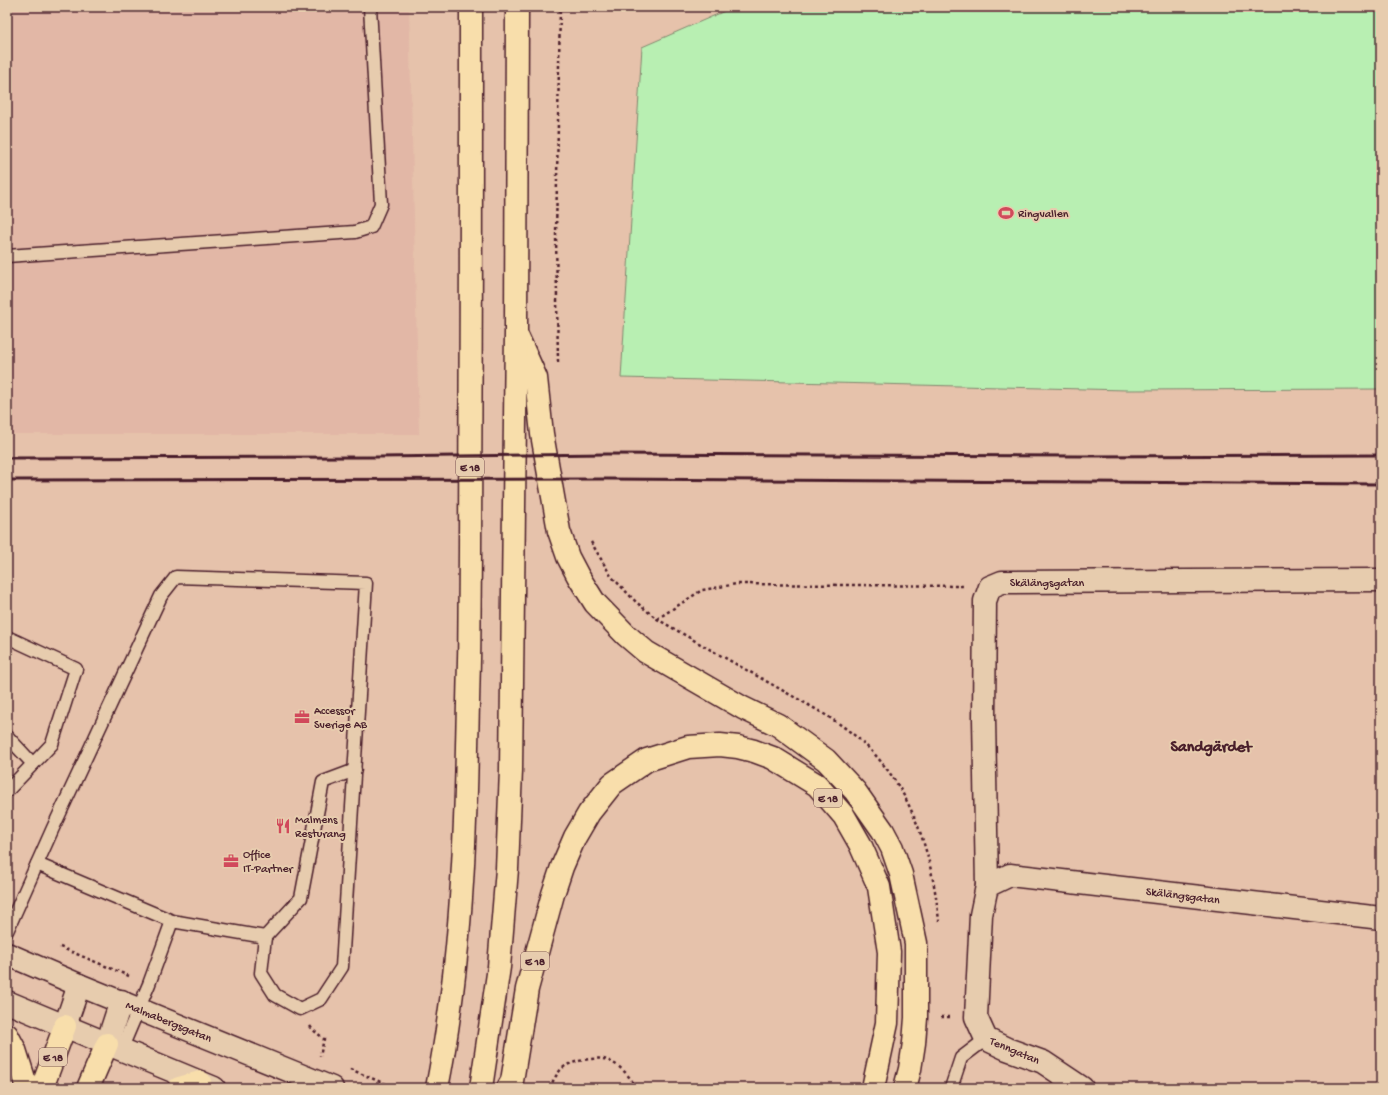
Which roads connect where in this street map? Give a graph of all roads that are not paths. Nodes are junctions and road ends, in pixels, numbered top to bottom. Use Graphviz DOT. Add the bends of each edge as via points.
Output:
graph roads {
  1 [pos="370,7"];
  2 [pos="471,7"];
  3 [pos="517,7"];
  4 [pos="7,256"];
  5 [pos="516,332"];
  6 [pos="1381,580"];
  7 [pos="7,637"];
  8 [pos="7,736"];
  9 [pos="32,764"];
  10 [pos="355,770"];
  11 [pos="7,791"];
  12 [pos="37,864"];
  13 [pos="987,886"];
  14 [pos="1381,918"];
  15 [pos="172,922"];
  16 [pos="7,931"];
  17 [pos="265,938"];
  18 [pos="7,954"];
  19 [pos="79,985"];
  20 [pos="7,1002"];
  21 [pos="130,1005"];
  22 [pos="64,1026"];
  23 [pos="7,1035"];
  24 [pos="986,1039"];
  25 [pos="114,1047"];
  26 [pos="207,1085"];
  27 [pos="27,1088"];
  28 [pos="42,1088"];
  29 [pos="88,1088"];
  30 [pos="179,1088"];
  31 [pos="332,1088"];
  32 [pos="437,1088"];
  33 [pos="481,1088"];
  34 [pos="508,1088"];
  35 [pos="873,1088"];
  36 [pos="905,1088"];
  37 [pos="951,1088"];
  38 [pos="1082,1088"];
  1 -- 4 [label="lane" via="381,204 371,227 355,232"];
  2 -- 32 [label="highway, E 18" via="470,620 465,844 453,985"];
  3 -- 5 [label="highway, E 18"];
  5 -- 33 [label="highway, E 18" via="512,728 508,853 498,967"];
  5 -- 36 [label="highway, E 18" via="536,378 542,434 559,531 568,557 596,603 646,652 743,708 778,725 826,760 855,791 892,848 901,874 916,943 915,1030"];
  6 -- 13 [label="street, Skälängsgatan" via="1002,582 990,587 985,601"];
  7 -- 9 [label="lane" via="76,669 52,744"];
  8 -- 9 [label="lane"];
  9 -- 11 [label="lane"];
  10 -- 12 [label="lane" via="366,583 176,577 161,596"];
  10 -- 17 [label="lane" via="323,782 301,898"];
  10 -- 17 [label="lane" via="342,967 321,999 300,1009 275,995 261,973"];
  12 -- 15 [label="lane"];
  12 -- 16 [label="lane"];
  13 -- 14 [label="street, Skälängsgatan" via="1010,875"];
  13 -- 24 [label="street, Tenngatan" via="981,923 976,1017"];
  15 -- 17 [label="lane"];
  15 -- 21 [label="lane"];
  18 -- 19 [label="street, Malmabergsgatan"];
  19 -- 21 [label="street, Malmabergsgatan"];
  19 -- 22 [label="street"];
  20 -- 22 [label="street"];
  21 -- 25 [label="street"];
  21 -- 31 [label="street, Malmabergsgatan"];
  22 -- 25 [label="street"];
  22 -- 28 [label="highway, E 18"];
  23 -- 27 [label="highway" via="15,1050"];
  24 -- 37 [label="lane" via="961,1058"];
  24 -- 38 [label="street, Tenngatan" via="1043,1062"];
  25 -- 26 [label="street"];
  25 -- 29 [label="highway"];
  26 -- 30 [label="highway"];
  34 -- 35 [label="highway, E 18" via="512,1081 527,989 553,894 569,852 589,813 612,784 647,760 688,747 720,745 749,750 773,758 817,785 844,816 860,844 878,887 889,952 887,1023"];
}
